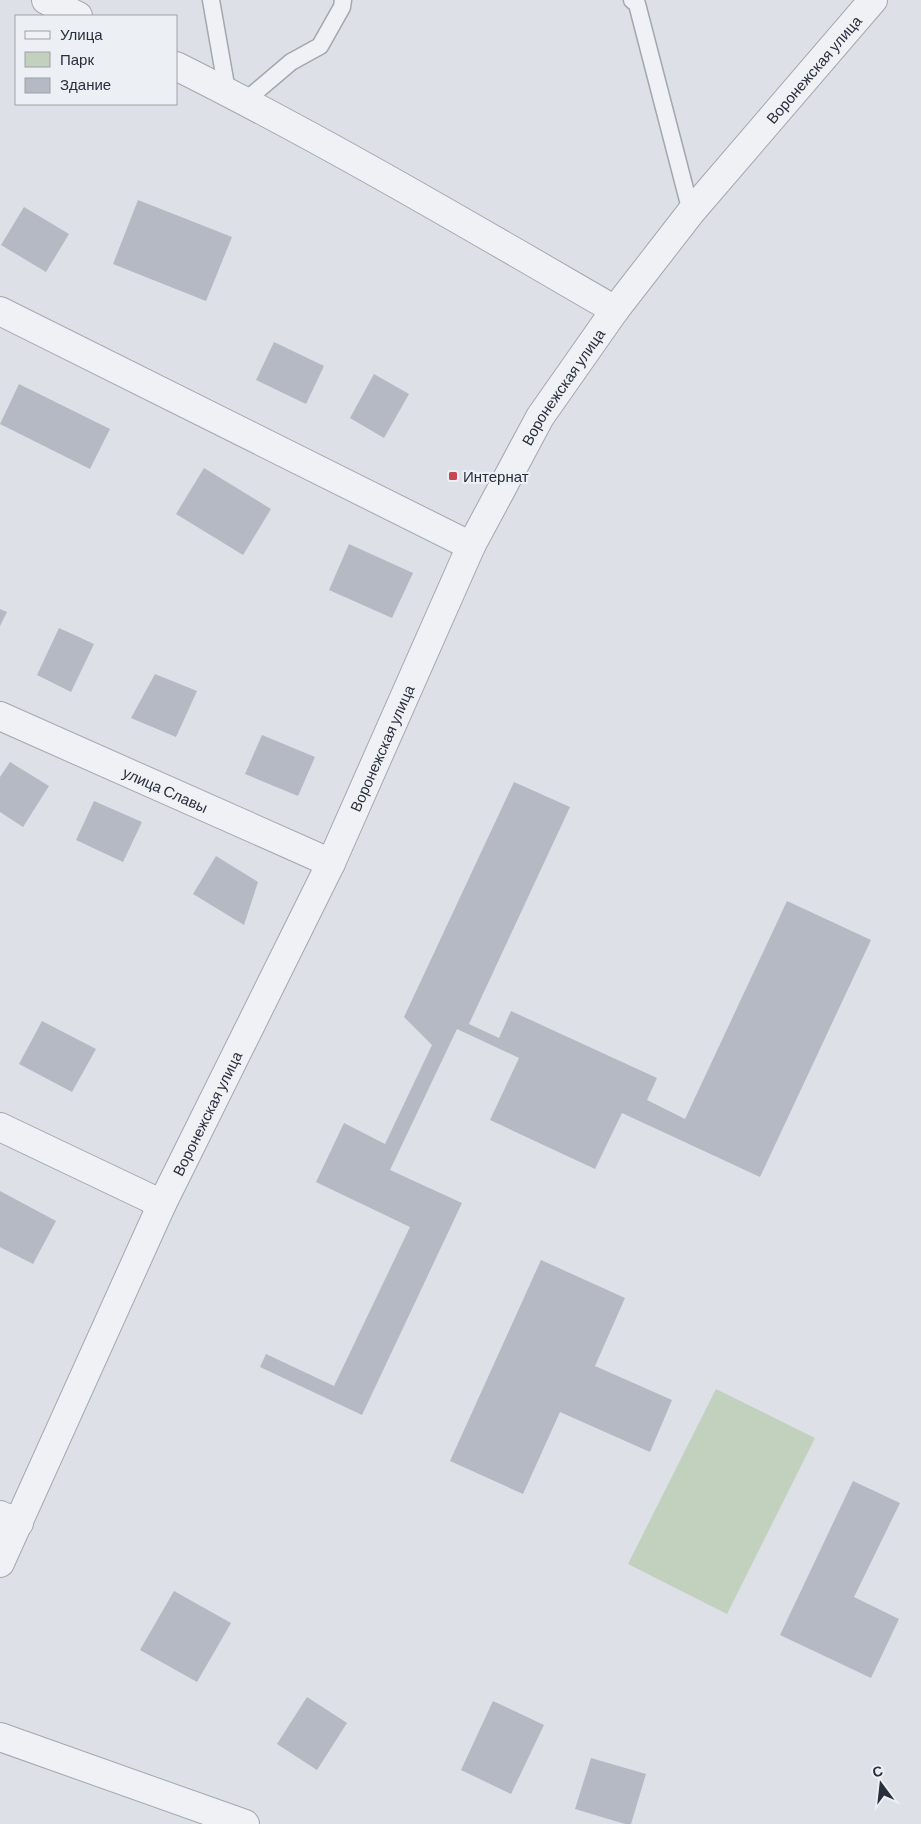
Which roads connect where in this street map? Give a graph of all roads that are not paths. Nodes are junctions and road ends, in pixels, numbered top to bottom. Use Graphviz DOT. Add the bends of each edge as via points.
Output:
graph roads {
  1 [pos="46,0"];
  2 [pos="211,0"];
  3 [pos="344,0"];
  4 [pos="632,0"];
  5 [pos="873,0"];
  6 [pos="76,15"];
  7 [pos="178,67"];
  8 [pos="236,96"];
  9 [pos="691,212"];
  10 [pos="615,310"];
  11 [pos="0,311"];
  12 [pos="471,546"];
  13 [pos="0,716"];
  14 [pos="331,863"];
  15 [pos="0,1126"];
  16 [pos="162,1204"];
  17 [pos="9,1519"];
  18 [pos="0,1563"];
  19 [pos="0,1737"];
  20 [pos="245,1824"];
  1 -- 6 [label="street"];
  2 -- 8 [label="lane"];
  3 -- 8 [label="lane" via="320,46"];
  4 -- 9 [label="lane" via="637,4"];
  5 -- 9 [label="street, Воронежская улица"];
  7 -- 8 [label="street"];
  8 -- 10 [label="street" via="420,197"];
  9 -- 10 [label="street, Воронежская улица"];
  10 -- 12 [label="street, Воронежская улица" via="540,416"];
  11 -- 12 [label="street"];
  12 -- 14 [label="street, Воронежская улица"];
  13 -- 14 [label="street, улица Славы"];
  14 -- 16 [label="street, Воронежская улица"];
  15 -- 16 [label="street"];
  16 -- 17 [label="street, Воронежская улица"];
  17 -- 18 [label="street, Воронежская улица"];
  19 -- 20 [label="street"];
}
